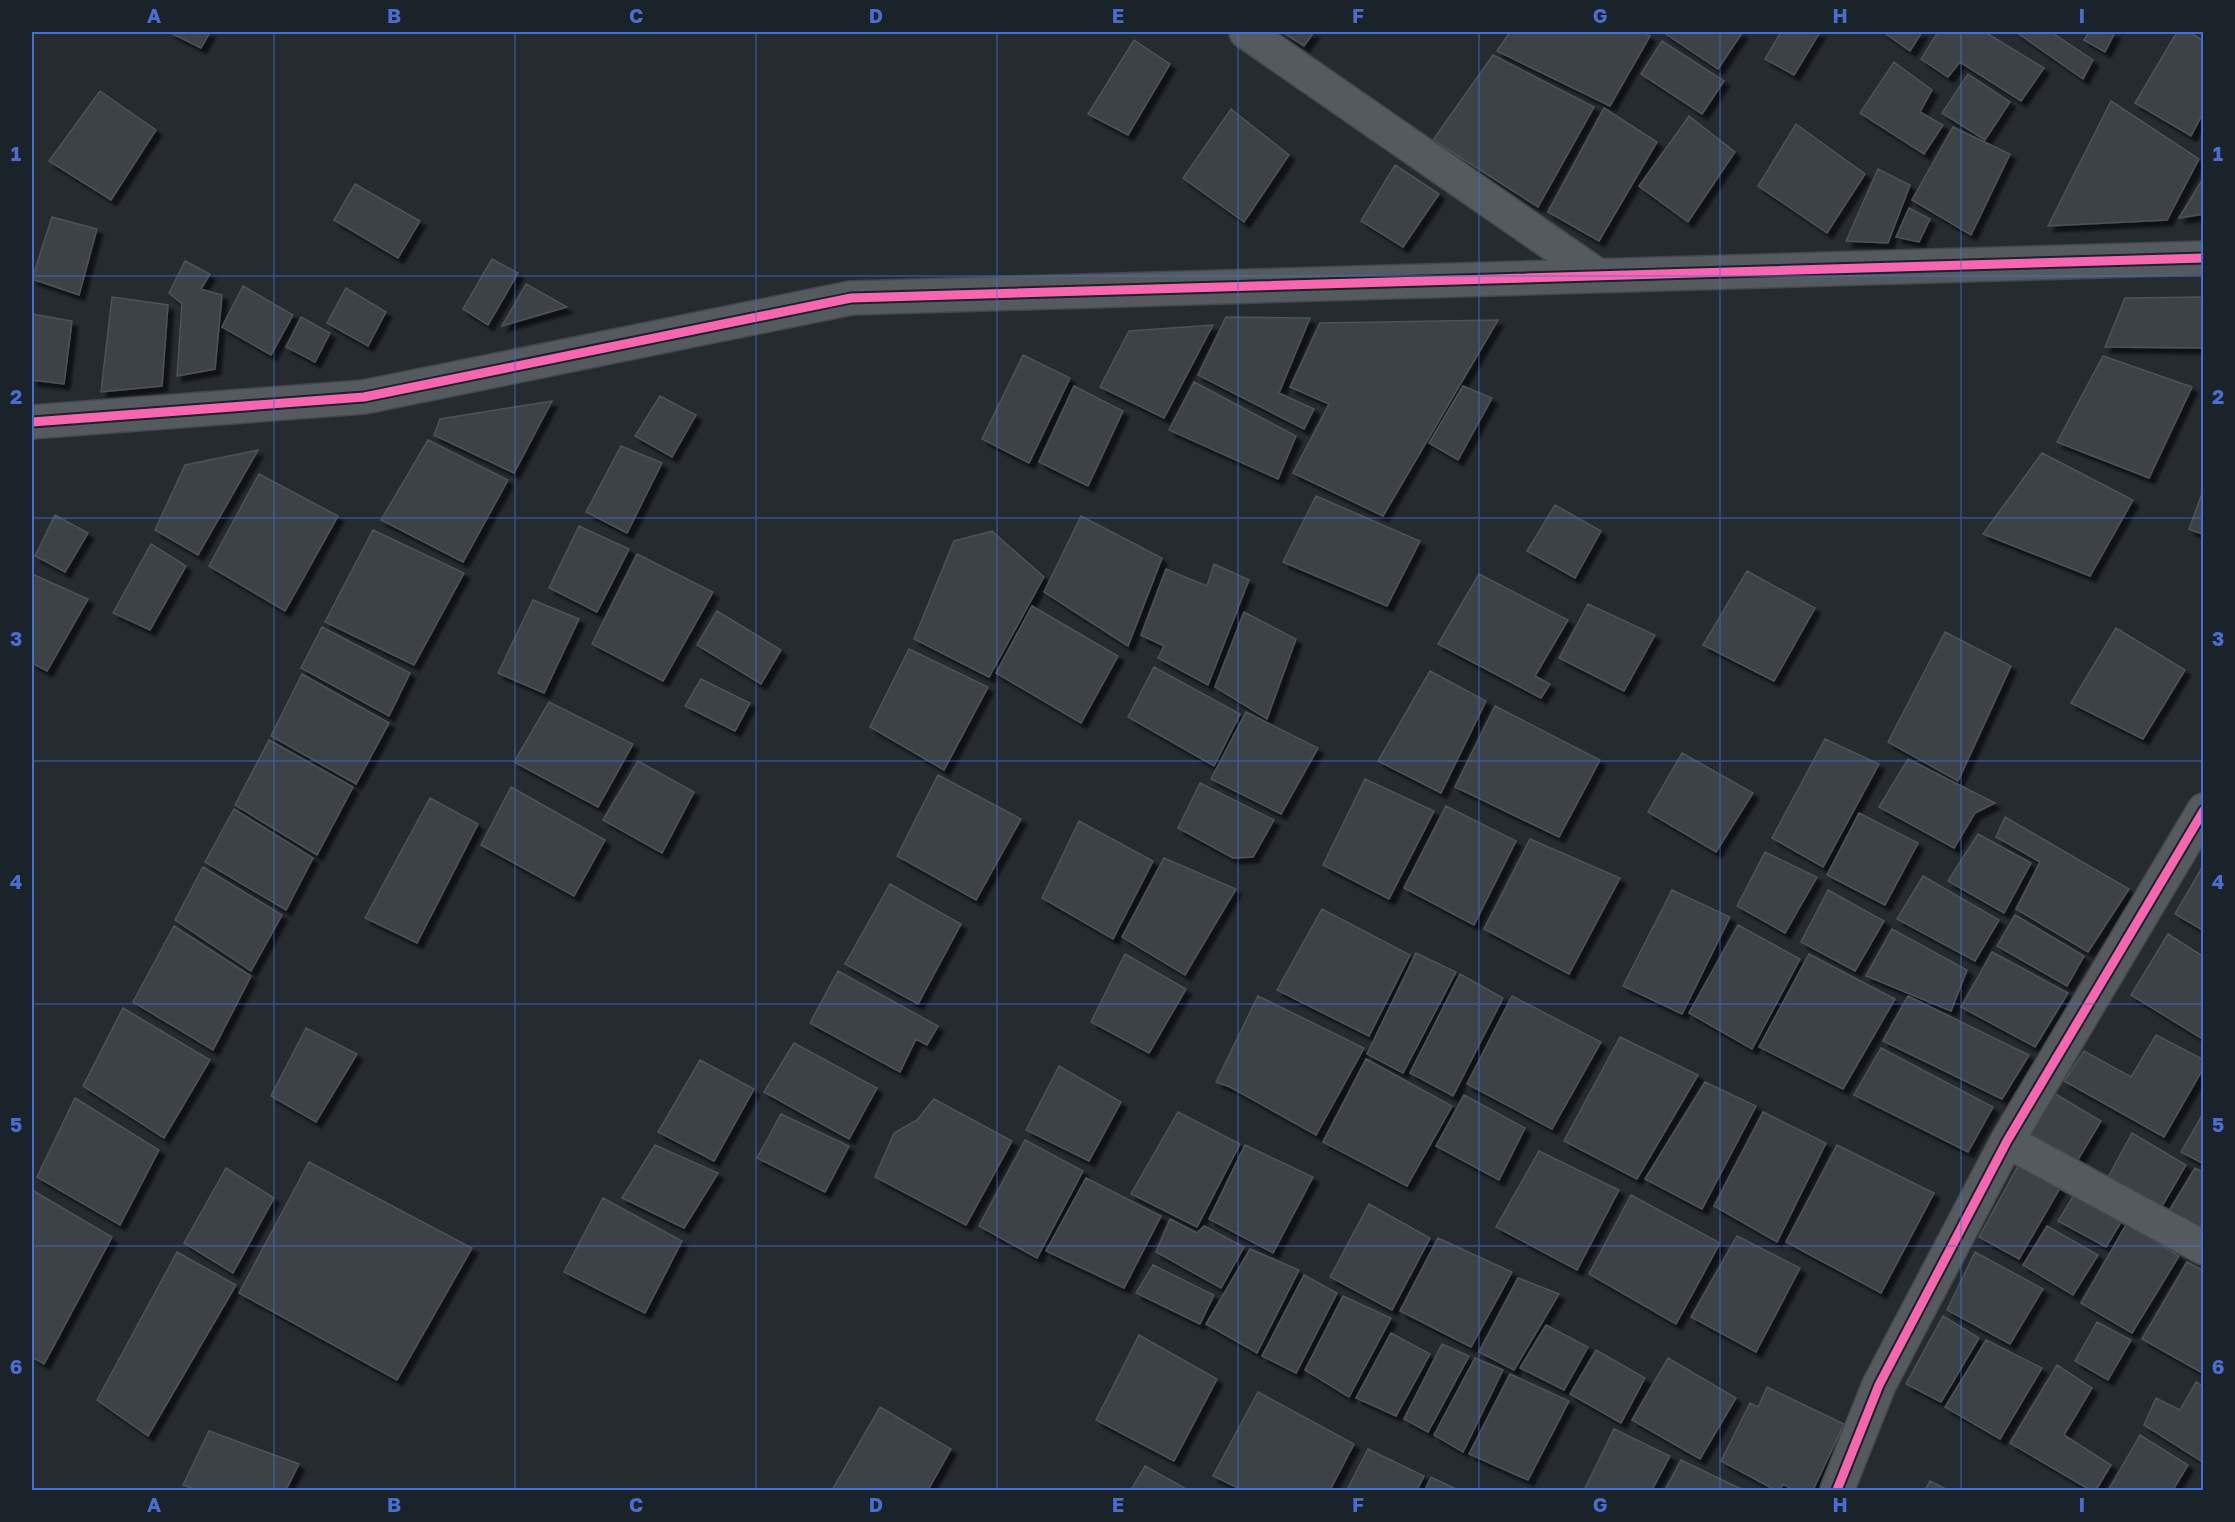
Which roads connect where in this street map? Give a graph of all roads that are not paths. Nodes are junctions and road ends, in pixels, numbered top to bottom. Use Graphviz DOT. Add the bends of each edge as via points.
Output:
graph roads {
  1 [pos="1246,32"];
  2 [pos="2204,258"];
  3 [pos="1597,275"];
  4 [pos="32,422"];
  5 [pos="2204,810"];
  6 [pos="2007,1141"];
  7 [pos="2204,1248"];
  8 [pos="1837,1491"];
  1 -- 3 [label="street"];
  2 -- 3 [label="street"];
  3 -- 4 [label="street" via="851,298 364,397"];
  5 -- 6 [label="street"];
  6 -- 7 [label="street"];
  6 -- 8 [label="street" via="1879,1385"];
}
